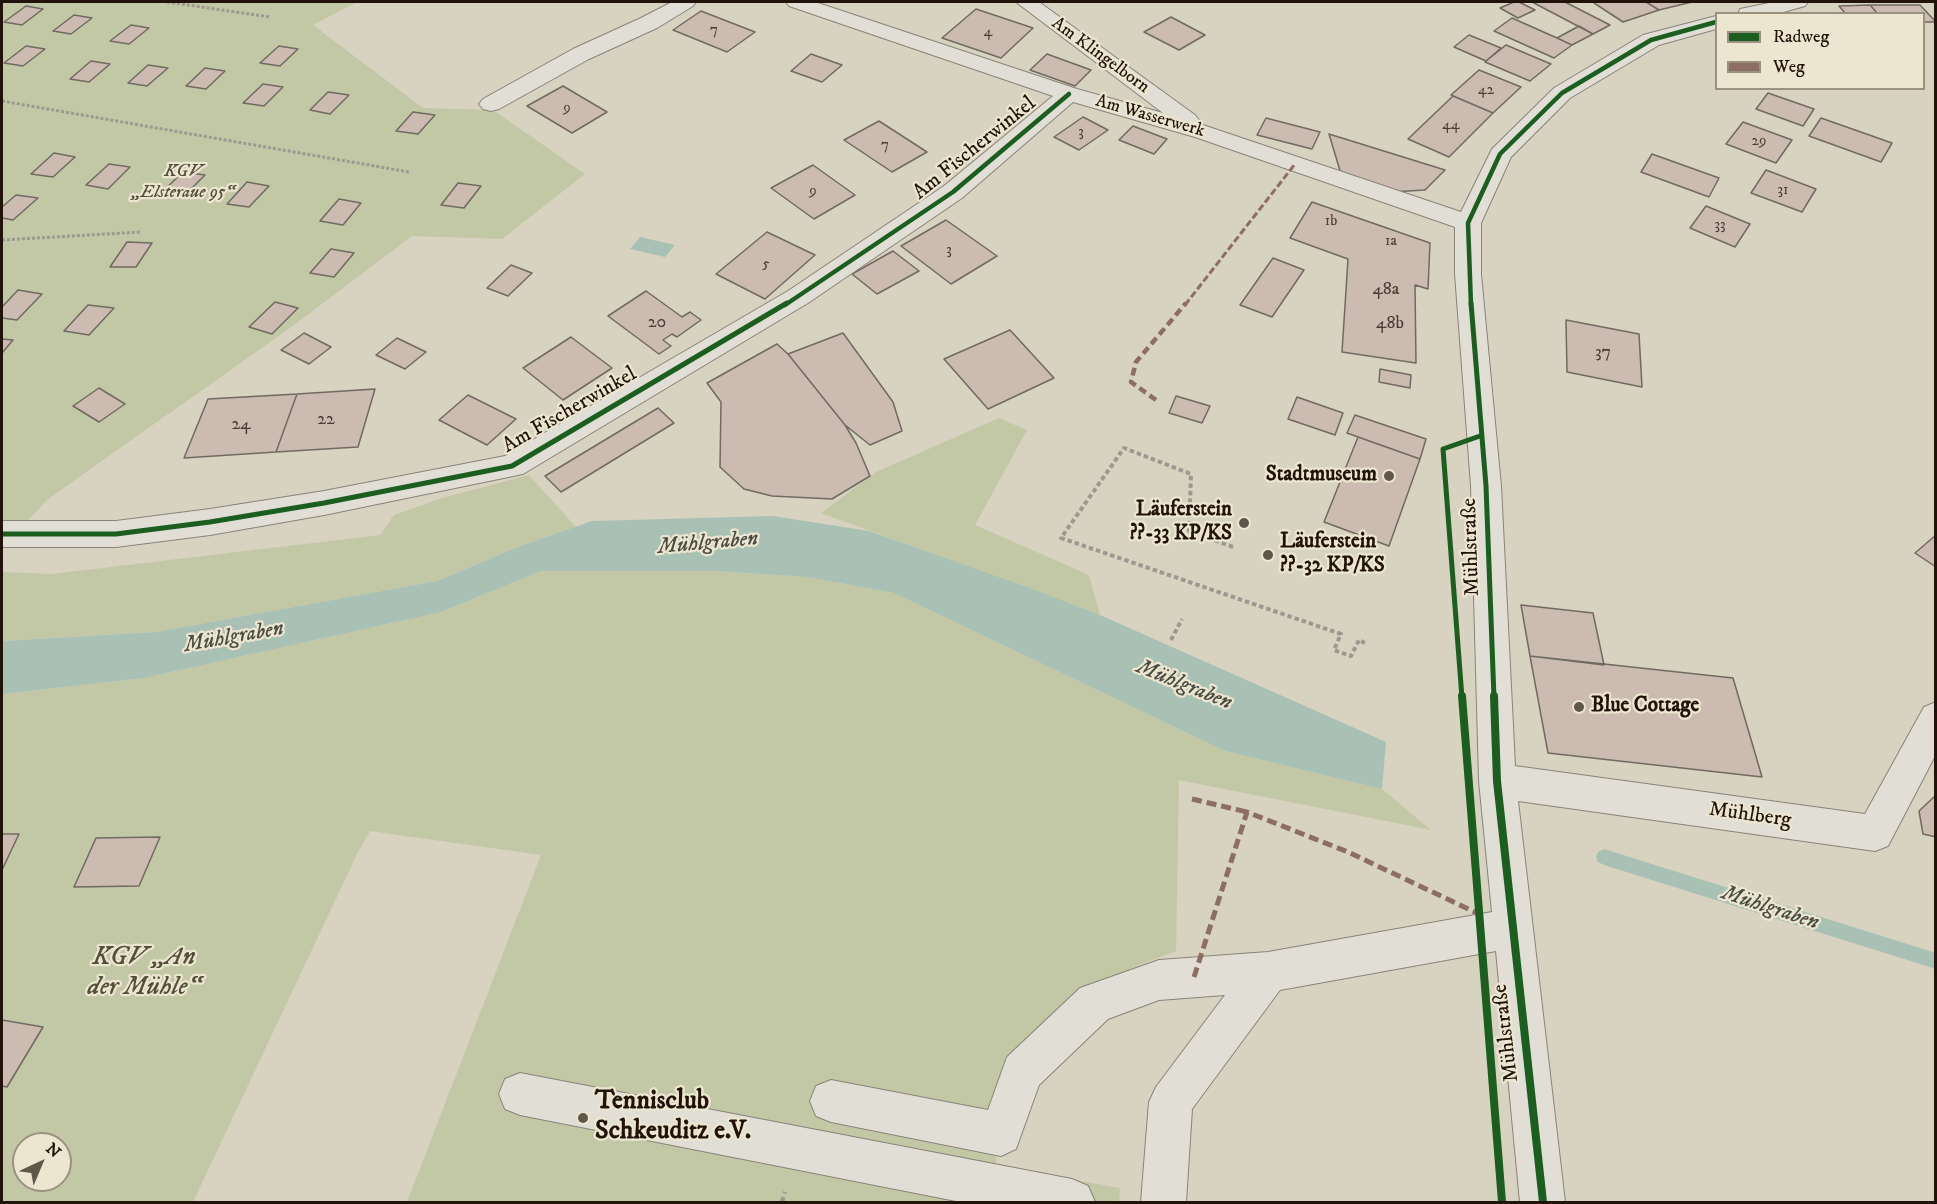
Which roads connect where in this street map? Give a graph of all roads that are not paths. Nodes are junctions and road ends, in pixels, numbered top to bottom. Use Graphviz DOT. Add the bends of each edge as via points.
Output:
graph roads {
  1 [pos="686,2"];
  2 [pos="796,2"];
  3 [pos="1026,2"];
  4 [pos="1798,2"];
  5 [pos="1756,12"];
  6 [pos="1715,22"];
  7 [pos="1069,94"];
  8 [pos="491,104"];
  9 [pos="1203,132"];
  10 [pos="1468,223"];
  11 [pos="2,534"];
  12 [pos="1935,718"];
  13 [pos="1497,781"];
  14 [pos="1512,929"];
  15 [pos="1268,972"];
  16 [pos="520,1094"];
  17 [pos="831,1101"];
  18 [pos="1072,1203"];
  19 [pos="1164,1203"];
  20 [pos="1543,1203"];
  1 -- 8 [label="street"];
  2 -- 7 [label="street, Am Wasserwerk"];
  3 -- 9 [label="street, Am Klingelborn"];
  4 -- 5 [label="street"];
  6 -- 10 [label="street, Mühlstraße" via="1651,40 1562,93 1500,154"];
  7 -- 9 [label="street, Am Wasserwerk"];
  7 -- 11 [label="street, Am Fischerwinkel" via="953,192 798,297 512,466 210,522 116,534"];
  9 -- 10 [label="street, Am Wasserwerk"];
  10 -- 13 [label="street, Mühlstraße" via="1468,274 1486,486"];
  12 -- 13 [label="street, Mühlberg" via="1875,832"];
  13 -- 14 [label="street, Mühlstraße"];
  14 -- 15 [label="street"];
  14 -- 20 [label="street, Mühlstraße"];
  15 -- 17 [label="street" via="1159,980 1095,1004 1022,1072 1001,1134"];
  15 -- 19 [label="street" via="1171,1102"];
  16 -- 18 [label="street"];
}
